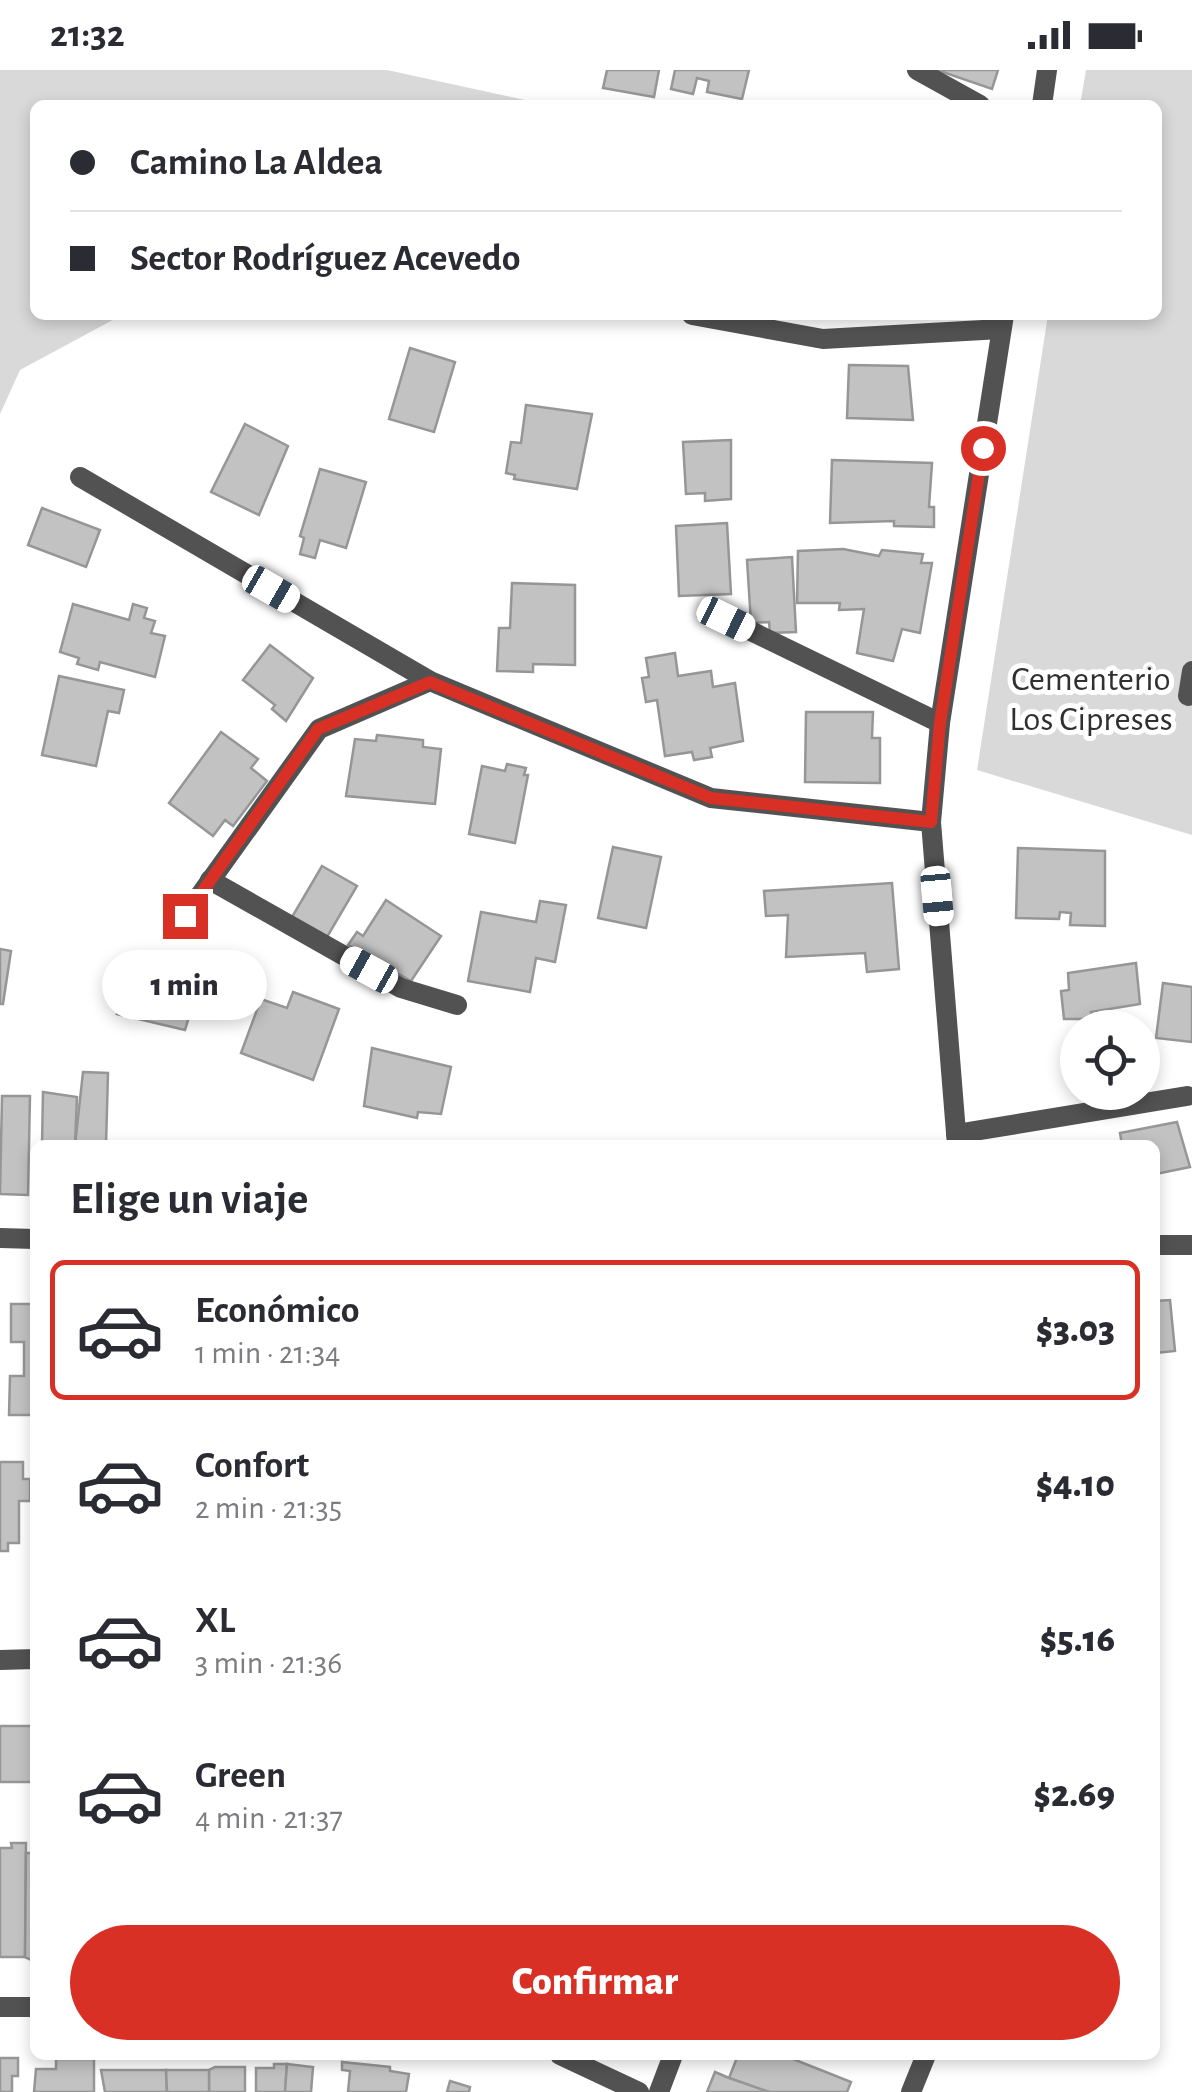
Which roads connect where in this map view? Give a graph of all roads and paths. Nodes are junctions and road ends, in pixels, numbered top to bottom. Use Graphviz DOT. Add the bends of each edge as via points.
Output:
graph roads {
  1 [pos="917,70"];
  2 [pos="1047,70"];
  3 [pos="971,100"];
  4 [pos="1043,100"];
  5 [pos="719,320"];
  6 [pos="1002,322"];
  7 [pos="80,478"];
  8 [pos="726,619"];
  9 [pos="1192,671"];
  10 [pos="430,682"];
  11 [pos="1188,696"];
  12 [pos="940,723"];
  13 [pos="931,822"];
  14 [pos="210,880"];
  15 [pos="185,916"];
  16 [pos="457,1005"];
  17 [pos="1186,1096"];
  18 [pos="956,1140"];
  19 [pos="0,1238"];
  20 [pos="30,1238"];
  21 [pos="1160,1244"];
  22 [pos="1192,1244"];
  23 [pos="30,1659"];
  24 [pos="0,1660"];
  25 [pos="0,2007"];
  26 [pos="30,2007"];
  27 [pos="571,2060"];
  28 [pos="670,2060"];
  29 [pos="924,2060"];
  30 [pos="639,2092"];
  31 [pos="659,2092"];
  32 [pos="911,2092"];
  1 -- 3 [label="street"];
  2 -- 4 [label="street"];
  5 -- 6 [label="street" via="823,339"];
  6 -- 12 [label="street"];
  7 -- 10 [label="street"];
  8 -- 12 [label="street"];
  9 -- 11 [label="street"];
  10 -- 13 [label="street" via="711,798"];
  10 -- 14 [label="street" via="318,729"];
  12 -- 13 [label="street"];
  13 -- 18 [label="street"];
  14 -- 15 [label="street"];
  14 -- 16 [label="street" via="401,988"];
  17 -- 18 [label="street"];
  19 -- 20 [label="street"];
  21 -- 22 [label="street"];
  23 -- 24 [label="street"];
  25 -- 26 [label="street"];
  27 -- 30 [label="street"];
  28 -- 31 [label="street"];
  29 -- 32 [label="street"];
}
